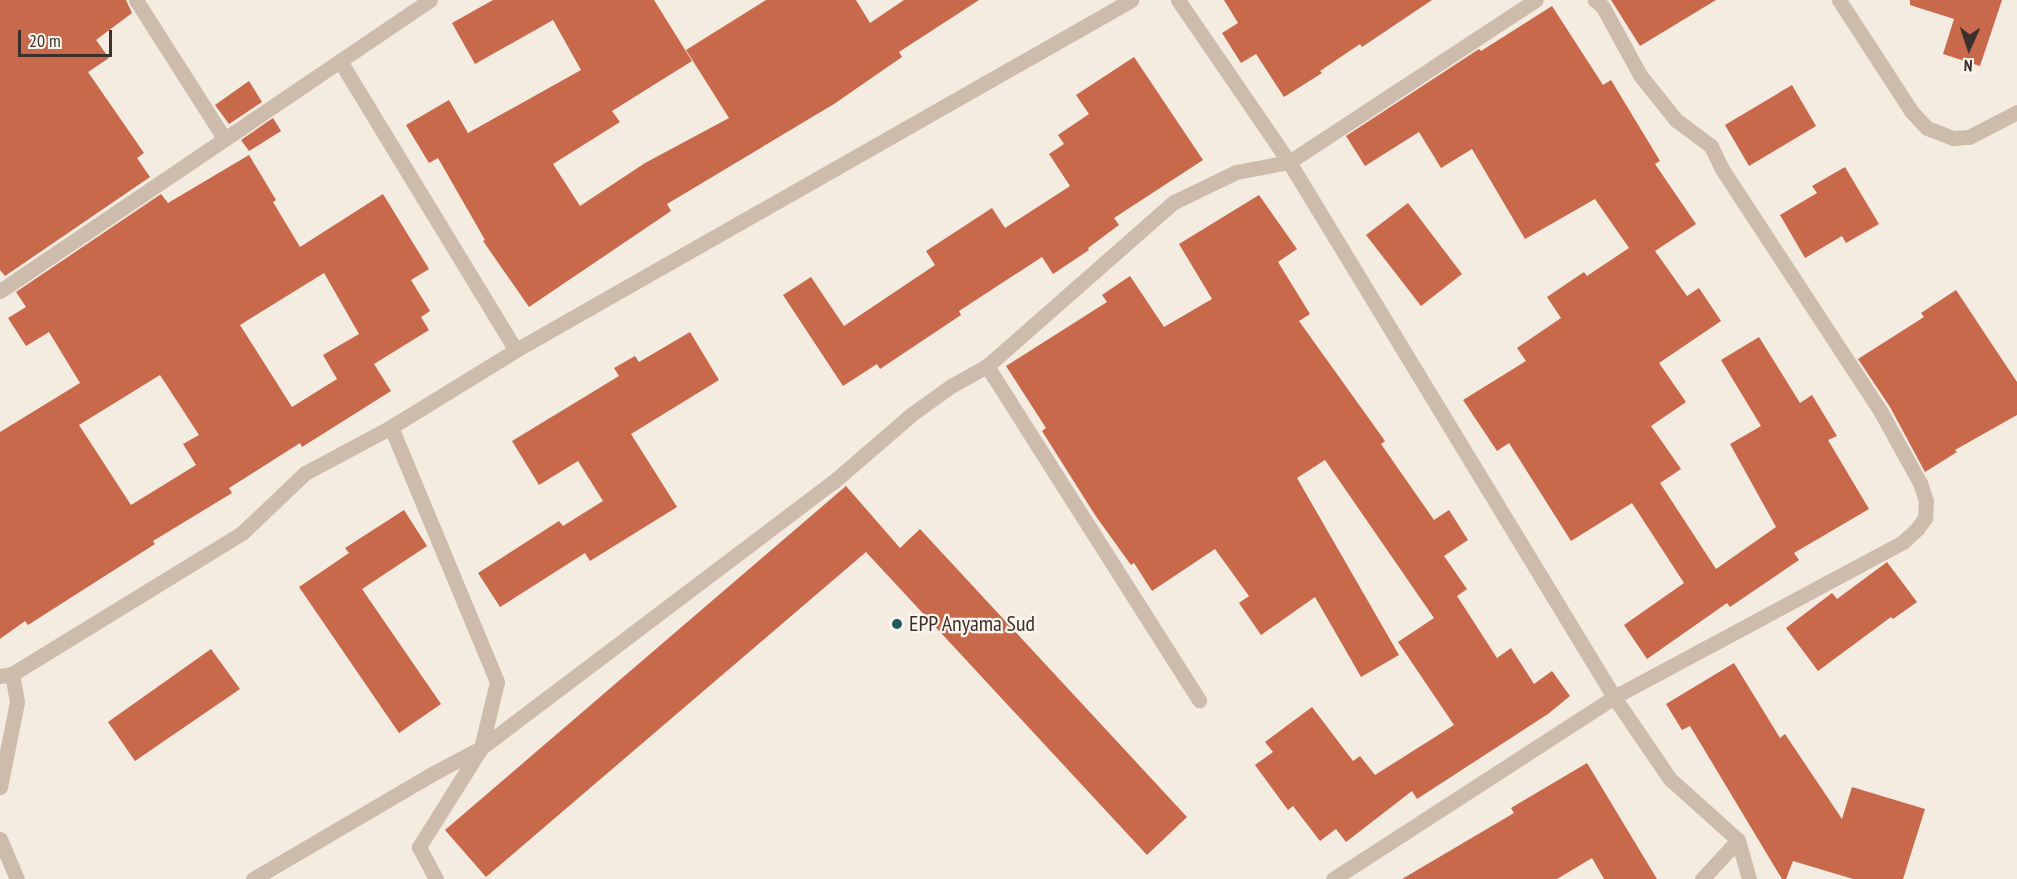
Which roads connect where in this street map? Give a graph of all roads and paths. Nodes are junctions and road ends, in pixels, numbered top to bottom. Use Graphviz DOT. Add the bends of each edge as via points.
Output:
graph roads {
  1 [pos="136,0"];
  2 [pos="429,0"];
  3 [pos="1131,0"];
  4 [pos="1536,0"];
  5 [pos="1594,0"];
  6 [pos="1839,0"];
  7 [pos="1182,1"];
  8 [pos="340,61"];
  9 [pos="2017,112"];
  10 [pos="224,138"];
  11 [pos="1289,162"];
  12 [pos="0,291"];
  13 [pos="516,350"];
  14 [pos="987,366"];
  15 [pos="391,427"];
  16 [pos="6,675"];
  17 [pos="1614,697"];
  18 [pos="1199,700"];
  19 [pos="481,748"];
  20 [pos="0,787"];
  21 [pos="0,839"];
  22 [pos="1738,840"];
  23 [pos="18,879"];
  24 [pos="252,879"];
  25 [pos="436,879"];
  26 [pos="1333,879"];
  27 [pos="1702,879"];
  28 [pos="1749,879"];
  1 -- 10 [label="street"];
  2 -- 8 [label="street"];
  3 -- 13 [label="street"];
  4 -- 11 [label="street"];
  5 -- 17 [label="street" via="1603,7 1640,75 1677,120 1711,146 1722,169 1881,412 1926,501 1925,518 1903,542"];
  6 -- 9 [label="street" via="1911,111 1927,128 1953,138 1969,137"];
  7 -- 11 [label="street"];
  8 -- 10 [label="street"];
  8 -- 13 [label="street"];
  10 -- 12 [label="street"];
  11 -- 14 [label="street" via="1236,172 1174,202"];
  11 -- 17 [label="street"];
  13 -- 15 [label="street"];
  14 -- 18 [label="street"];
  14 -- 19 [label="street" via="912,414 832,483"];
  15 -- 16 [label="street" via="304,473 242,534"];
  15 -- 19 [label="street" via="497,682"];
  16 -- 20 [label="street" via="17,702"];
  17 -- 22 [label="street" via="1670,779"];
  17 -- 26 [label="street"];
  19 -- 24 [label="street"];
  19 -- 25 [label="street" via="419,848"];
  21 -- 23 [label="street"];
  22 -- 27 [label="street"];
  22 -- 28 [label="street"];
}
